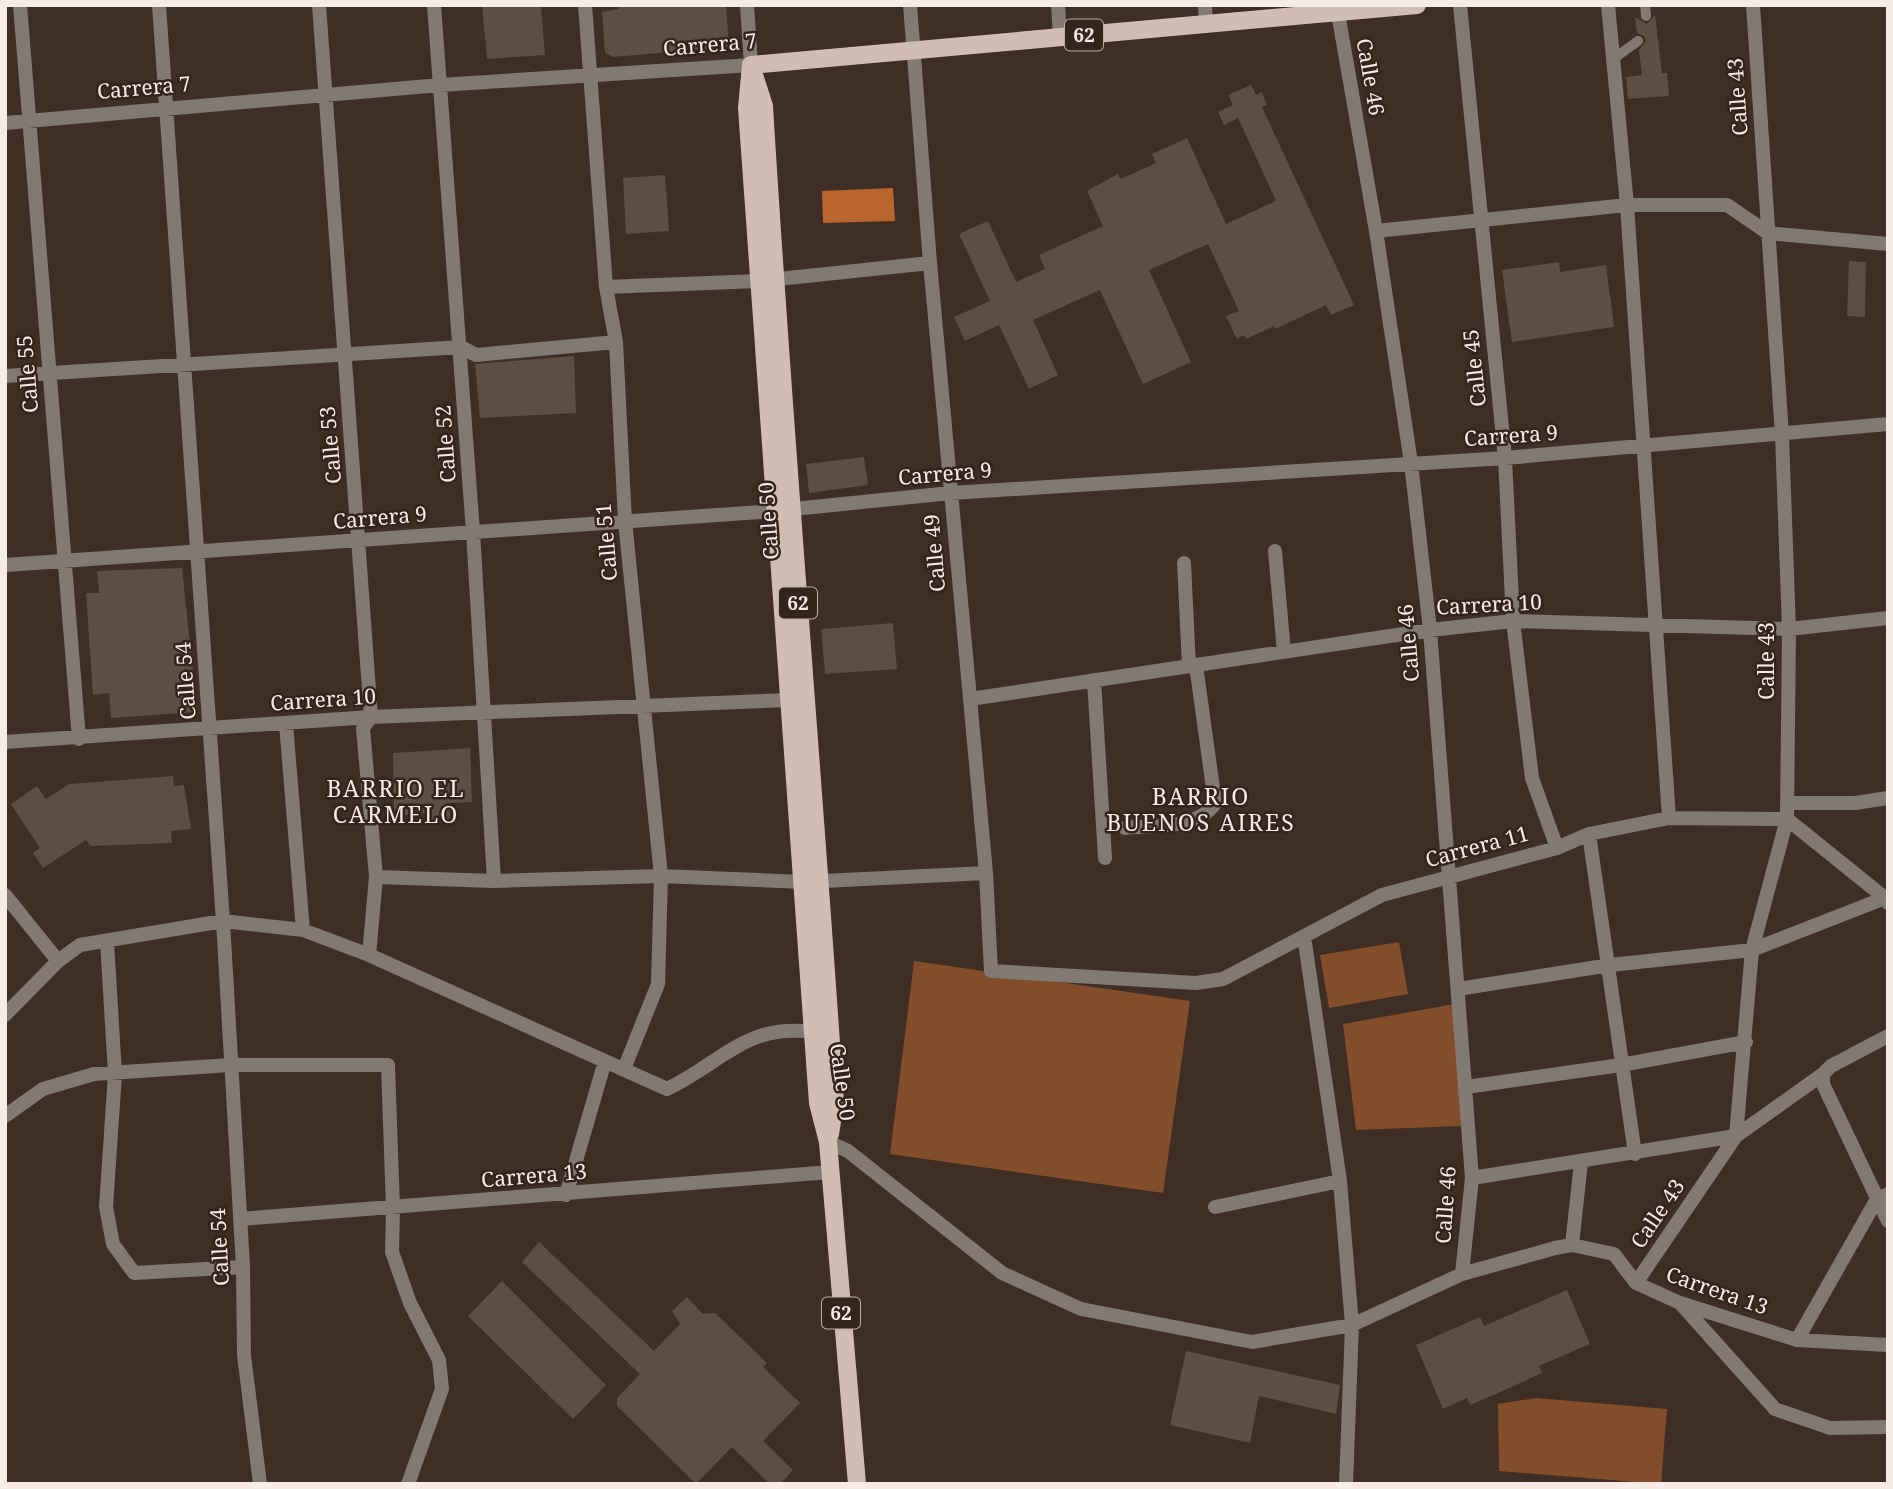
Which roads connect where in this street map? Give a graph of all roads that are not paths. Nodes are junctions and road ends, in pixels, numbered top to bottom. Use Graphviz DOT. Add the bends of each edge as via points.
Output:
graph roads {
  1 [pos="20,5"];
  2 [pos="159,5"];
  3 [pos="319,5"];
  4 [pos="434,5"];
  5 [pos="585,5"];
  6 [pos="747,5"];
  7 [pos="910,5"];
  8 [pos="1058,5"];
  9 [pos="1205,5"];
  10 [pos="1417,5"];
  11 [pos="1460,5"];
  12 [pos="1608,5"];
  13 [pos="1753,5"];
  14 [pos="1338,13"];
  15 [pos="1206,25"];
  16 [pos="1060,37"];
  17 [pos="1638,41"];
  18 [pos="913,50"];
  19 [pos="1613,60"];
  20 [pos="751,65"];
  21 [pos="592,77"];
  22 [pos="440,85"];
  23 [pos="326,94"];
  24 [pos="167,109"];
  25 [pos="30,121"];
  26 [pos="5,122"];
  27 [pos="1627,205"];
  28 [pos="1481,219"];
  29 [pos="1376,231"];
  30 [pos="1768,233"];
  31 [pos="1888,244"];
  32 [pos="930,263"];
  33 [pos="766,280"];
  34 [pos="606,287"];
  35 [pos="615,342"];
  36 [pos="461,347"];
  37 [pos="344,354"];
  38 [pos="184,365"];
  39 [pos="49,374"];
  40 [pos="5,376"];
  41 [pos="1888,424"];
  42 [pos="1782,435"];
  43 [pos="1643,446"];
  44 [pos="1505,458"];
  45 [pos="1411,463"];
  46 [pos="951,493"];
  47 [pos="782,510"];
  48 [pos="625,521"];
  49 [pos="473,532"];
  50 [pos="360,541"];
  51 [pos="1275,551"];
  52 [pos="199,553"];
  53 [pos="66,560"];
  54 [pos="1184,563"];
  55 [pos="5,565"];
  56 [pos="1888,618"];
  57 [pos="1513,621"];
  58 [pos="1655,626"];
  59 [pos="1790,629"];
  60 [pos="1430,630"];
  61 [pos="1284,652"];
  62 [pos="1192,666"];
  63 [pos="1094,680"];
  64 [pos="788,699"];
  65 [pos="971,699"];
  66 [pos="644,703"];
  67 [pos="483,712"];
  68 [pos="371,717"];
  69 [pos="286,724"];
  70 [pos="210,730"];
  71 [pos="79,739"];
  72 [pos="5,742"];
  73 [pos="1888,798"];
  74 [pos="1787,803"];
  75 [pos="1669,818"];
  76 [pos="1787,819"];
  77 [pos="1125,828"];
  78 [pos="1589,834"];
  79 [pos="1558,848"];
  80 [pos="1105,858"];
  81 [pos="986,873"];
  82 [pos="661,876"];
  83 [pos="1447,876"];
  84 [pos="376,877"];
  85 [pos="494,881"];
  86 [pos="812,882"];
  87 [pos="5,895"];
  88 [pos="1886,900"];
  89 [pos="223,921"];
  90 [pos="303,930"];
  91 [pos="1304,936"];
  92 [pos="107,942"];
  93 [pos="1752,950"];
  94 [pos="369,956"];
  95 [pos="58,961"];
  96 [pos="1610,965"];
  97 [pos="991,971"];
  98 [pos="1458,989"];
  99 [pos="5,1016"];
  100 [pos="813,1032"];
  101 [pos="1888,1035"];
  102 [pos="1746,1042"];
  103 [pos="605,1061"];
  104 [pos="230,1065"];
  105 [pos="1621,1065"];
  106 [pos="624,1069"];
  107 [pos="115,1074"];
  108 [pos="1823,1079"];
  109 [pos="1466,1087"];
  110 [pos="5,1116"];
  111 [pos="1736,1136"];
  112 [pos="828,1142"];
  113 [pos="1635,1154"];
  114 [pos="1581,1162"];
  115 [pos="830,1172"];
  116 [pos="1472,1178"];
  117 [pos="1340,1181"];
  118 [pos="566,1195"];
  119 [pos="1882,1197"];
  120 [pos="1215,1207"];
  121 [pos="393,1209"];
  122 [pos="240,1219"];
  123 [pos="1888,1221"];
  124 [pos="1573,1245"];
  125 [pos="243,1266"];
  126 [pos="1462,1274"];
  127 [pos="1636,1283"];
  128 [pos="1680,1303"];
  129 [pos="1352,1325"];
  130 [pos="1797,1340"];
  131 [pos="1888,1345"];
  132 [pos="1888,1427"];
  133 [pos="260,1484"];
  134 [pos="408,1484"];
  135 [pos="857,1484"];
  136 [pos="1346,1484"];
  1 -- 25 [label="street, Calle 55"];
  2 -- 24 [label="street, Calle 54"];
  3 -- 23 [label="street, Calle 53"];
  4 -- 22 [label="street, Calle 52"];
  5 -- 21 [label="street, Calle 51"];
  6 -- 20 [label="street, Calle 50"];
  7 -- 18 [label="street, Calle 49"];
  8 -- 16 [label="street"];
  9 -- 15 [label="street"];
  10 -- 14 [label="main road, Carrera 7 / 62"];
  11 -- 28 [label="street, Calle 45"];
  12 -- 19 [label="street"];
  13 -- 30 [label="street, Calle 43"];
  14 -- 15 [label="main road, Carrera 7 / 62"];
  14 -- 29 [label="street, Calle 46"];
  15 -- 16 [label="main road, Carrera 7 / 62"];
  16 -- 18 [label="main road, Carrera 7 / 62"];
  17 -- 19 [label="lane"];
  18 -- 20 [label="main road, Carrera 7 / 62"];
  18 -- 32 [label="street, Calle 49"];
  19 -- 27 [label="street"];
  20 -- 21 [label="street, Carrera 7"];
  20 -- 33 [label="main road, Calle 50 / 62" via="747,108"];
  21 -- 22 [label="street, Carrera 7"];
  21 -- 34 [label="street, Calle 51"];
  22 -- 23 [label="street, Carrera 7"];
  22 -- 36 [label="street, Calle 52"];
  23 -- 24 [label="street, Carrera 7"];
  23 -- 37 [label="street, Calle 53"];
  24 -- 25 [label="street, Carrera 7"];
  24 -- 38 [label="street, Calle 54"];
  25 -- 26 [label="street, Carrera 7"];
  25 -- 39 [label="street, Calle 55"];
  27 -- 28 [label="street"];
  27 -- 30 [label="street" via="1727,205"];
  27 -- 43 [label="street"];
  28 -- 29 [label="street"];
  28 -- 44 [label="street, Calle 45"];
  29 -- 45 [label="street, Calle 46"];
  30 -- 31 [label="street"];
  30 -- 42 [label="street, Calle 43"];
  32 -- 33 [label="street"];
  32 -- 46 [label="street, Calle 49"];
  33 -- 34 [label="street"];
  33 -- 47 [label="main road, Calle 50 / 62"];
  34 -- 35 [label="street, Calle 51"];
  35 -- 36 [label="street" via="475,355"];
  35 -- 48 [label="street, Calle 51"];
  36 -- 37 [label="street"];
  36 -- 49 [label="street, Calle 52"];
  37 -- 38 [label="street"];
  37 -- 50 [label="street, Calle 53"];
  38 -- 39 [label="street"];
  38 -- 52 [label="street, Calle 54"];
  39 -- 40 [label="street"];
  39 -- 53 [label="street, Calle 55"];
  41 -- 42 [label="street, Carrera 9"];
  42 -- 43 [label="street, Carrera 9"];
  42 -- 59 [label="street, Calle 43"];
  43 -- 44 [label="street, Carrera 9"];
  43 -- 58 [label="street"];
  44 -- 45 [label="street, Carrera 9"];
  44 -- 57 [label="street, Calle 45"];
  45 -- 46 [label="street, Carrera 9"];
  45 -- 60 [label="street, Calle 46"];
  46 -- 47 [label="street, Carrera 9"];
  46 -- 65 [label="street, Calle 49"];
  47 -- 48 [label="street, Carrera 9"];
  47 -- 64 [label="main road, Calle 50 / 62"];
  47 -- 86 [label="main road, Calle 50 / 62"];
  48 -- 49 [label="street, Carrera 9"];
  48 -- 66 [label="street, Calle 51"];
  49 -- 50 [label="street, Carrera 9"];
  49 -- 67 [label="street, Calle 52"];
  50 -- 52 [label="street, Carrera 9"];
  50 -- 68 [label="street, Calle 53"];
  51 -- 61 [label="street"];
  52 -- 53 [label="street, Carrera 9"];
  52 -- 70 [label="street, Calle 54"];
  53 -- 55 [label="street, Carrera 9"];
  53 -- 71 [label="street, Calle 55"];
  54 -- 62 [label="street"];
  56 -- 59 [label="street, Carrera 10"];
  57 -- 58 [label="street, Carrera 10"];
  57 -- 60 [label="street, Carrera 10"];
  57 -- 79 [label="street, Calle 45" via="1532,778"];
  58 -- 59 [label="street, Carrera 10"];
  58 -- 75 [label="street"];
  59 -- 74 [label="street, Calle 43"];
  60 -- 61 [label="street, Carrera 10"];
  60 -- 83 [label="street, Calle 46"];
  61 -- 62 [label="street, Carrera 10"];
  62 -- 63 [label="street, Carrera 10"];
  62 -- 77 [label="street" via="1215,803 1209,813 1195,820"];
  63 -- 65 [label="street, Carrera 10"];
  63 -- 80 [label="street"];
  64 -- 66 [label="street"];
  64 -- 86 [label="main road, Calle 50 / 62"];
  65 -- 81 [label="street, Calle 49"];
  66 -- 67 [label="street, Carrera 10"];
  66 -- 82 [label="street, Calle 51"];
  67 -- 68 [label="street, Carrera 10"];
  67 -- 85 [label="street, Calle 52"];
  68 -- 69 [label="street, Carrera 10"];
  68 -- 84 [label="street, Calle 53" via="363,728"];
  69 -- 70 [label="street, Carrera 10"];
  69 -- 90 [label="street"];
  70 -- 71 [label="street, Carrera 10"];
  70 -- 89 [label="street, Calle 54"];
  71 -- 72 [label="street, Carrera 10"];
  73 -- 74 [label="street"];
  74 -- 76 [label="street, Calle 43"];
  75 -- 76 [label="street, Carrera 11"];
  75 -- 78 [label="street, Carrera 11"];
  76 -- 88 [label="street"];
  76 -- 93 [label="street, Calle 43"];
  78 -- 79 [label="street, Carrera 11"];
  78 -- 96 [label="street"];
  79 -- 83 [label="street, Carrera 11"];
  81 -- 86 [label="street"];
  81 -- 97 [label="street, Calle 49"];
  82 -- 85 [label="street"];
  82 -- 86 [label="street"];
  82 -- 106 [label="street, Calle 51" via="658,984"];
  83 -- 91 [label="street, Carrera 11" via="1382,895"];
  83 -- 98 [label="street, Calle 46"];
  84 -- 85 [label="street"];
  84 -- 94 [label="street, Calle 53"];
  86 -- 100 [label="main road, Calle 50 / 62"];
  86 -- 112 [label="main road, Calle 50 / 62" via="835,1102"];
  87 -- 95 [label="street"];
  88 -- 93 [label="street"];
  89 -- 90 [label="street"];
  89 -- 92 [label="street"];
  89 -- 104 [label="street, Calle 54"];
  90 -- 94 [label="street"];
  91 -- 97 [label="street, Carrera 11" via="1223,979 1196,983"];
  91 -- 117 [label="street"];
  92 -- 95 [label="street" via="80,945"];
  92 -- 107 [label="street"];
  93 -- 96 [label="street"];
  93 -- 102 [label="street, Calle 43"];
  94 -- 103 [label="street"];
  95 -- 99 [label="street"];
  96 -- 98 [label="street"];
  96 -- 105 [label="street"];
  98 -- 109 [label="street, Calle 46"];
  100 -- 106 [label="street" via="787,1029 747,1039 667,1089"];
  100 -- 112 [label="main road, Calle 50 / 62" via="818,1103"];
  101 -- 108 [label="street" via="1831,1066"];
  102 -- 105 [label="street"];
  102 -- 111 [label="street, Calle 43"];
  103 -- 106 [label="street"];
  103 -- 118 [label="street"];
  104 -- 107 [label="street"];
  104 -- 121 [label="street" via="388,1065"];
  104 -- 122 [label="street, Calle 54"];
  105 -- 109 [label="street"];
  105 -- 113 [label="street"];
  107 -- 110 [label="street" via="94,1074 43,1089"];
  107 -- 125 [label="street" via="106,1207 113,1244 134,1273"];
  108 -- 111 [label="street"];
  108 -- 119 [label="street"];
  109 -- 116 [label="street, Calle 46"];
  111 -- 113 [label="street"];
  111 -- 127 [label="street, Calle 43"];
  112 -- 115 [label="main road, Calle 50 / 62"];
  112 -- 129 [label="street, Carrera 13" via="848,1151 1002,1273 1081,1309 1252,1342"];
  113 -- 114 [label="street"];
  114 -- 116 [label="street"];
  114 -- 124 [label="street"];
  115 -- 118 [label="street, Carrera 13"];
  115 -- 135 [label="main road, Calle 50 / 62"];
  116 -- 126 [label="street, Calle 46"];
  117 -- 120 [label="street"];
  117 -- 129 [label="street"];
  118 -- 121 [label="street, Carrera 13"];
  119 -- 123 [label="street"];
  119 -- 130 [label="street"];
  121 -- 122 [label="street, Carrera 13"];
  121 -- 134 [label="street" via="392,1252 398,1275 439,1360 442,1389"];
  122 -- 125 [label="street, Calle 54"];
  124 -- 126 [label="street, Carrera 13"];
  124 -- 127 [label="street, Carrera 13" via="1614,1254"];
  125 -- 133 [label="street, Calle 54" via="244,1355"];
  126 -- 129 [label="street, Carrera 13"];
  127 -- 128 [label="street, Carrera 13"];
  128 -- 130 [label="street, Carrera 13"];
  128 -- 132 [label="street" via="1775,1409 1830,1428"];
  129 -- 136 [label="street"];
  130 -- 131 [label="street, Carrera 13"];
}
